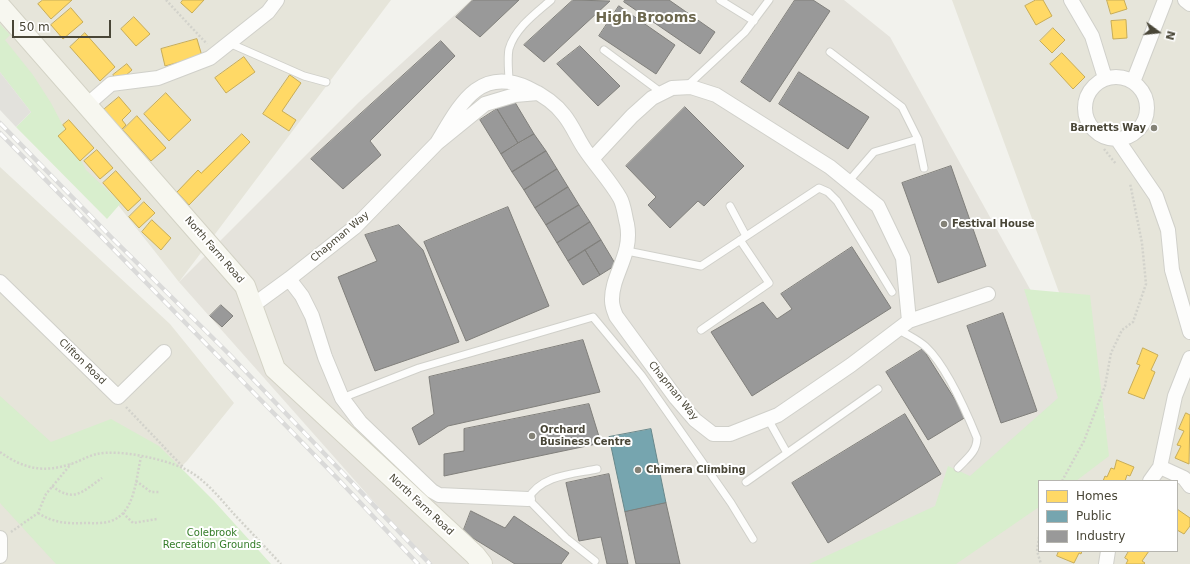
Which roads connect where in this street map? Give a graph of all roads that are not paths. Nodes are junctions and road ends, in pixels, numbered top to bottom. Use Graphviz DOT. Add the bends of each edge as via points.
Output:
graph roads {
  1 [pos="277,0"];
  2 [pos="551,0"];
  3 [pos="720,0"];
  4 [pos="769,0"];
  5 [pos="1071,0"];
  6 [pos="1166,0"];
  7 [pos="1185,0"];
  8 [pos="1190,4"];
  9 [pos="0,6"];
  10 [pos="754,21"];
  11 [pos="229,43"];
  12 [pos="604,50"];
  13 [pos="830,52"];
  14 [pos="1106,78"];
  15 [pos="326,82"];
  16 [pos="1133,82"];
  17 [pos="509,83"];
  18 [pos="685,87"];
  19 [pos="538,93"];
  20 [pos="662,93"];
  21 [pos="88,104"];
  22 [pos="918,138"];
  23 [pos="1117,139"];
  24 [pos="437,143"];
  25 [pos="592,159"];
  26 [pos="924,168"];
  27 [pos="848,182"];
  28 [pos="730,206"];
  29 [pos="746,236"];
  30 [pos="740,240"];
  31 [pos="627,251"];
  32 [pos="289,279"];
  33 [pos="0,282"];
  34 [pos="892,292"];
  35 [pos="988,294"];
  36 [pos="252,306"];
  37 [pos="909,321"];
  38 [pos="898,329"];
  39 [pos="701,330"];
  40 [pos="1190,332"];
  41 [pos="164,352"];
  42 [pos="1190,358"];
  43 [pos="878,389"];
  44 [pos="342,398"];
  45 [pos="768,419"];
  46 [pos="787,453"];
  47 [pos="1160,467"];
  48 [pos="958,468"];
  49 [pos="597,469"];
  50 [pos="1151,480"];
  51 [pos="746,482"];
  52 [pos="1190,486"];
  53 [pos="528,499"];
  54 [pos="0,539"];
  55 [pos="753,539"];
  56 [pos="1108,552"];
  57 [pos="0,556"];
  58 [pos="595,561"];
  59 [pos="482,564"];
  60 [pos="1106,564"];
  1 -- 11 [label="street" via="268,12"];
  2 -- 17 [label="lane" via="516,34 509,49"];
  3 -- 10 [label="lane"];
  4 -- 10 [label="lane"];
  5 -- 14 [label="street" via="1092,36"];
  6 -- 16 [label="street"];
  7 -- 8 [label="street"];
  9 -- 21 [label="street, North Farm Road"];
  10 -- 18 [label="lane"];
  11 -- 15 [label="lane" via="304,76"];
  11 -- 21 [label="street" via="210,58 158,78 111,84"];
  12 -- 20 [label="lane"];
  13 -- 22 [label="lane" via="902,107"];
  14 -- 16 [label="street" via="1116,77"];
  14 -- 23 [label="street" via="1091,89 1084,108 1086,118 1098,134"];
  16 -- 23 [label="street" via="1145,97 1146,116 1135,132"];
  17 -- 19 [label="street, Chapman Way"];
  17 -- 24 [label="street, Chapman Way" via="486,83 476,89 460,106"];
  18 -- 20 [label="street" via="672,88"];
  18 -- 27 [label="street" via="716,95 830,167"];
  19 -- 24 [label="street, Chapman Way" via="515,95 485,104"];
  19 -- 25 [label="street, Chapman Way" via="565,115"];
  20 -- 25 [label="street" via="652,98 632,116"];
  21 -- 36 [label="street, North Farm Road" via="245,286"];
  22 -- 26 [label="lane"];
  22 -- 27 [label="lane" via="874,152"];
  23 -- 40 [label="street" via="1156,196 1168,230 1172,270"];
  24 -- 32 [label="street, Chapman Way" via="355,227"];
  25 -- 31 [label="street, Chapman Way" via="621,199 627,227"];
  27 -- 37 [label="street" via="878,206 903,258"];
  28 -- 29 [label="lane"];
  29 -- 30 [label="lane"];
  29 -- 34 [label="lane" via="819,188 828,192 837,201"];
  30 -- 31 [label="lane" via="701,266"];
  30 -- 39 [label="lane" via="769,283"];
  31 -- 45 [label="street, Chapman Way" via="615,284 612,301 616,316 676,398 695,420 713,434 730,434"];
  32 -- 36 [label="street, Chapman Way"];
  32 -- 44 [label="street" via="302,296 312,316"];
  33 -- 41 [label="street, Clifton Road" via="118,397"];
  35 -- 37 [label="street, Chapman Way"];
  36 -- 59 [label="street, North Farm Road" via="275,369"];
  37 -- 38 [label="street, Chapman Way"];
  38 -- 45 [label="street, Chapman Way" via="851,365 778,415"];
  38 -- 48 [label="lane" via="926,346 962,402 977,442 973,453"];
  42 -- 47 [label="street" via="1175,396"];
  43 -- 46 [label="lane"];
  44 -- 53 [label="street" via="360,422 432,492 439,495"];
  44 -- 55 [label="lane" via="419,368 593,318 642,376 731,503"];
  45 -- 46 [label="lane"];
  46 -- 51 [label="lane"];
  47 -- 50 [label="street"];
  47 -- 52 [label="street" via="1184,478"];
  49 -- 53 [label="lane" via="548,480 537,486"];
  53 -- 58 [label="lane" via="566,538"];
  54 -- 57 [label="street"];
  56 -- 60 [label="street"];
}
